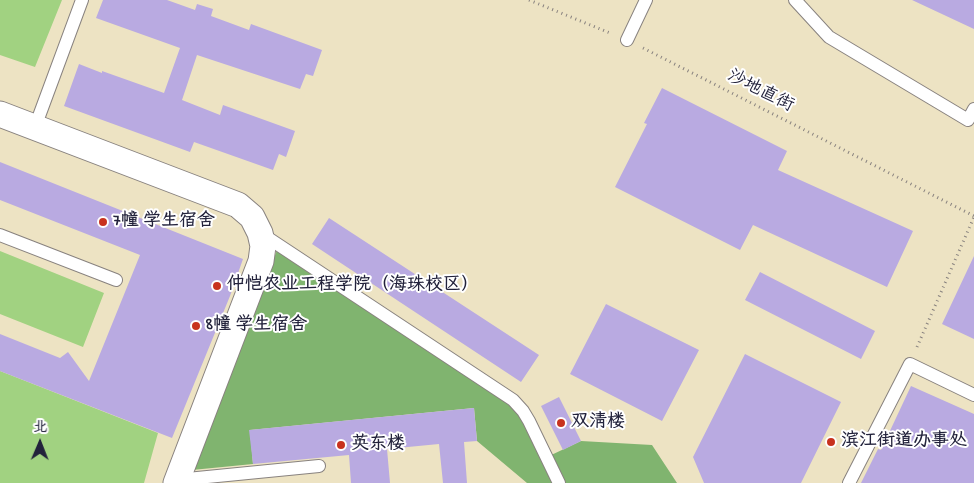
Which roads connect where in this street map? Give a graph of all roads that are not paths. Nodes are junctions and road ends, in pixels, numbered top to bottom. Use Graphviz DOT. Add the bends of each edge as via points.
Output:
graph roads {
  1 [pos="82,0"];
  2 [pos="646,0"];
  3 [pos="795,0"];
  4 [pos="627,40"];
  5 [pos="974,109"];
  6 [pos="0,114"];
  7 [pos="35,127"];
  8 [pos="260,233"];
  9 [pos="0,235"];
  10 [pos="116,280"];
  11 [pos="974,395"];
  12 [pos="319,466"];
  13 [pos="176,482"];
  14 [pos="559,483"];
  15 [pos="849,483"];
  1 -- 7 [label="lane"];
  2 -- 4 [label="lane"];
  3 -- 5 [label="lane" via="829,37 968,120"];
  6 -- 7 [label="street"];
  7 -- 8 [label="street" via="238,205 252,217"];
  8 -- 13 [label="street" via="263,246 261,262"];
  8 -- 14 [label="lane" via="513,400 529,421"];
  9 -- 10 [label="lane"];
  11 -- 15 [label="lane" via="910,364"];
  12 -- 13 [label="lane"];
}
